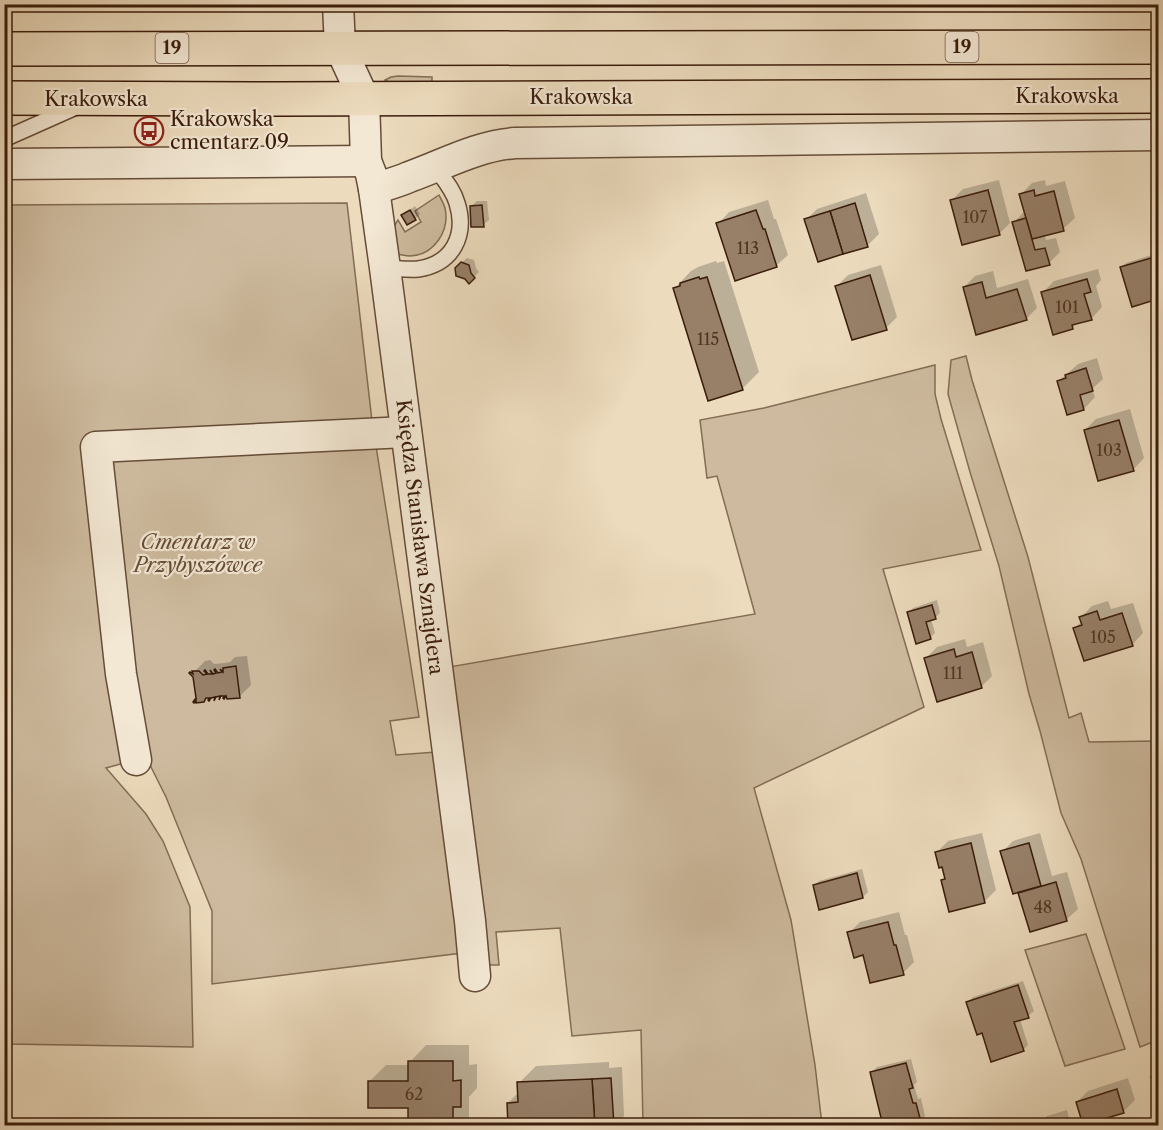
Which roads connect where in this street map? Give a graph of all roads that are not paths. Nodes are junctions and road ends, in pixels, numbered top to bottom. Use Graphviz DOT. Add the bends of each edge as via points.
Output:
graph roads {
  1 [pos="338,4"];
  2 [pos="340,47"];
  3 [pos="1158,47"];
  4 [pos="4,49"];
  5 [pos="1158,96"];
  6 [pos="4,98"];
  7 [pos="92,99"];
  8 [pos="364,99"];
  9 [pos="1158,135"];
  10 [pos="4,139"];
  11 [pos="4,164"];
  12 [pos="435,167"];
  13 [pos="370,175"];
  14 [pos="385,268"];
  15 [pos="406,432"];
  16 [pos="136,760"];
  17 [pos="475,976"];
  1 -- 2 [label="street"];
  2 -- 3 [label="main road, 19"];
  2 -- 4 [label="main road, 19"];
  2 -- 8 [label="street"];
  5 -- 8 [label="main road, Krakowska"];
  6 -- 7 [label="main road, Krakowska"];
  7 -- 8 [label="main road, Krakowska"];
  7 -- 10 [label="lane"];
  8 -- 13 [label="street, Księdza Stanisława Sznajdera"];
  9 -- 12 [label="street, Krakowska" via="515,143 477,150"];
  11 -- 13 [label="street, Krakowska"];
  12 -- 13 [label="street, Krakowska" via="409,178"];
  12 -- 14 [label="lane" via="456,201 459,236 455,245 441,261 418,269"];
  13 -- 14 [label="street, Księdza Stanisława Sznajdera"];
  14 -- 15 [label="street, Księdza Stanisława Sznajdera"];
  15 -- 16 [label="street" via="96,447"];
  15 -- 17 [label="street, Księdza Stanisława Sznajdera"];
}
